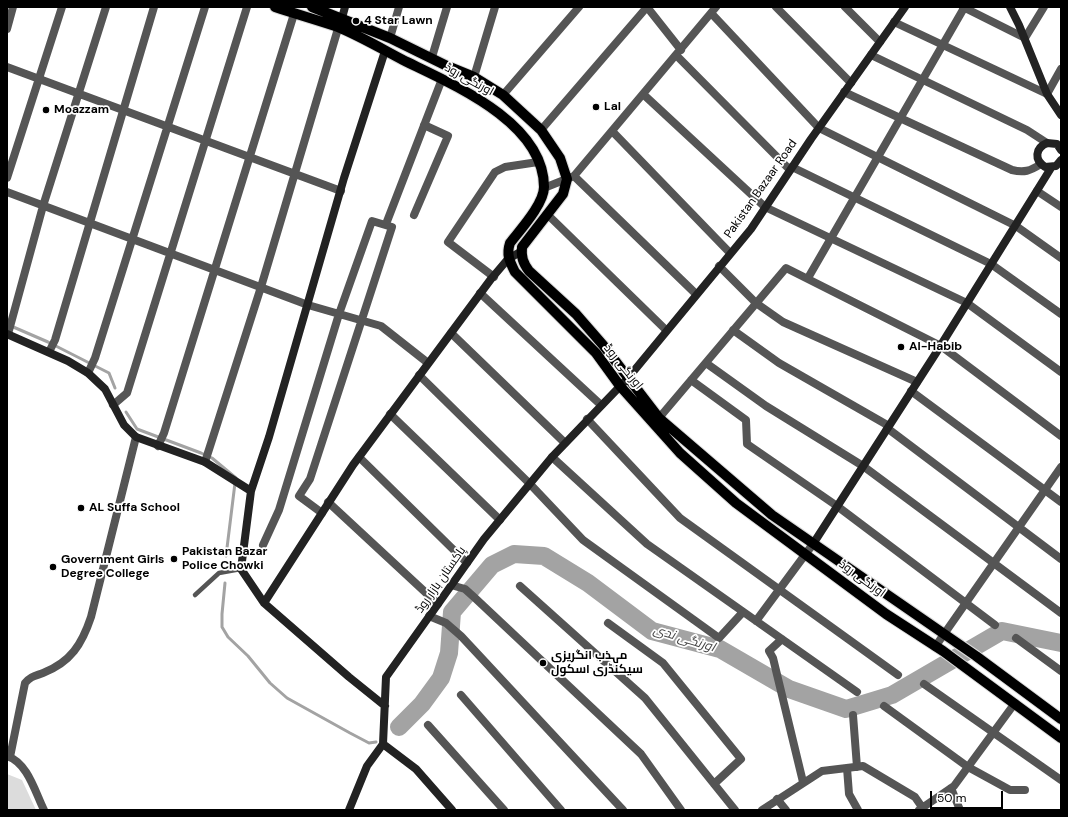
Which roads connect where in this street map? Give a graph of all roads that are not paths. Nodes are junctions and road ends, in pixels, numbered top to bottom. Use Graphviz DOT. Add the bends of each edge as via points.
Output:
graph roads {
  1 [pos="14,7"];
  2 [pos="62,7"];
  3 [pos="106,7"];
  4 [pos="154,7"];
  5 [pos="205,7"];
  6 [pos="247,7"];
  7 [pos="275,7"];
  8 [pos="312,7"];
  9 [pos="345,7"];
  10 [pos="399,7"];
  11 [pos="447,7"];
  12 [pos="495,7"];
  13 [pos="579,7"];
  14 [pos="647,7"];
  15 [pos="776,7"];
  16 [pos="845,7"];
  17 [pos="905,7"];
  18 [pos="964,7"];
  19 [pos="1010,7"];
  20 [pos="1044,7"];
  21 [pos="713,10"];
  22 [pos="294,14"];
  23 [pos="894,22"];
  24 [pos="340,23"];
  25 [pos="7,29"];
  26 [pos="390,38"];
  27 [pos="1025,38"];
  28 [pos="880,42"];
  29 [pos="943,45"];
  30 [pos="385,51"];
  31 [pos="679,52"];
  32 [pos="871,55"];
  33 [pos="432,57"];
  34 [pos="7,67"];
  35 [pos="1061,69"];
  36 [pos="474,77"];
  37 [pos="40,79"];
  38 [pos="442,79"];
  39 [pos="923,80"];
  40 [pos="851,83"];
  41 [pos="844,92"];
  42 [pos="79,93"];
  43 [pos="643,94"];
  44 [pos="1046,94"];
  45 [pos="504,95"];
  46 [pos="123,109"];
  47 [pos="1061,116"];
  48 [pos="900,118"];
  49 [pos="424,125"];
  50 [pos="168,126"];
  51 [pos="819,128"];
  52 [pos="541,130"];
  53 [pos="612,131"];
  54 [pos="205,140"];
  55 [pos="1047,143"];
  56 [pos="1060,145"];
  57 [pos="250,157"];
  58 [pos="878,157"];
  59 [pos="1061,160"];
  60 [pos="538,162"];
  61 [pos="1041,164"];
  62 [pos="791,168"];
  63 [pos="1051,168"];
  64 [pos="295,174"];
  65 [pos="7,178"];
  66 [pos="570,178"];
  67 [pos="544,188"];
  68 [pos="340,191"];
  69 [pos="1037,191"];
  70 [pos="7,192"];
  71 [pos="855,197"];
  72 [pos="44,206"];
  73 [pos="765,207"];
  74 [pos="1061,207"];
  75 [pos="414,215"];
  76 [pos="548,215"];
  77 [pos="88,223"];
  78 [pos="386,224"];
  79 [pos="1016,226"];
  80 [pos="831,238"];
  81 [pos="133,239"];
  82 [pos="522,251"];
  83 [pos="170,253"];
  84 [pos="730,253"];
  85 [pos="1061,258"];
  86 [pos="508,259"];
  87 [pos="991,264"];
  88 [pos="719,266"];
  89 [pos="215,270"];
  90 [pos="494,277"];
  91 [pos="808,278"];
  92 [pos="261,287"];
  93 [pos="480,293"];
  94 [pos="696,294"];
  95 [pos="756,303"];
  96 [pos="967,303"];
  97 [pos="308,305"];
  98 [pos="339,314"];
  99 [pos="1061,314"];
  100 [pos="360,320"];
  101 [pos="666,330"];
  102 [pos="733,330"];
  103 [pos="8,332"];
  104 [pos="451,333"];
  105 [pos="52,346"];
  106 [pos="941,346"];
  107 [pos="428,363"];
  108 [pos="706,363"];
  109 [pos="90,370"];
  110 [pos="1061,372"];
  111 [pos="419,375"];
  112 [pos="628,378"];
  113 [pos="691,380"];
  114 [pos="917,382"];
  115 [pos="620,386"];
  116 [pos="911,392"];
  117 [pos="113,405"];
  118 [pos="601,405"];
  119 [pos="390,414"];
  120 [pos="659,418"];
  121 [pos="587,419"];
  122 [pos="888,427"];
  123 [pos="1061,436"];
  124 [pos="136,437"];
  125 [pos="161,440"];
  126 [pos="565,443"];
  127 [pos="359,457"];
  128 [pos="552,457"];
  129 [pos="205,461"];
  130 [pos="863,466"];
  131 [pos="1061,467"];
  132 [pos="530,484"];
  133 [pos="1045,490"];
  134 [pos="251,491"];
  135 [pos="328,502"];
  136 [pos="1061,502"];
  137 [pos="837,506"];
  138 [pos="322,513"];
  139 [pos="500,520"];
  140 [pos="1019,528"];
  141 [pos="813,544"];
  142 [pos="264,546"];
  143 [pos="806,554"];
  144 [pos="1061,560"];
  145 [pos="467,563"];
  146 [pos="994,563"];
  147 [pos="241,569"];
  148 [pos="451,585"];
  149 [pos="520,586"];
  150 [pos="780,590"];
  151 [pos="195,595"];
  152 [pos="264,603"];
  153 [pos="438,604"];
  154 [pos="966,604"];
  155 [pos="743,612"];
  156 [pos="1061,612"];
  157 [pos="429,616"];
  158 [pos="756,622"];
  159 [pos="608,623"];
  160 [pos="995,625"];
  161 [pos="944,634"];
  162 [pos="1016,638"];
  163 [pos="782,639"];
  164 [pos="939,649"];
  165 [pos="1061,672"];
  166 [pos="898,675"];
  167 [pos="924,684"];
  168 [pos="857,692"];
  169 [pos="461,694"];
  170 [pos="1015,703"];
  171 [pos="385,706"];
  172 [pos="884,706"];
  173 [pos="853,715"];
  174 [pos="1061,719"];
  175 [pos="428,725"];
  176 [pos="993,733"];
  177 [pos="1061,738"];
  178 [pos="383,744"];
  179 [pos="9,756"];
  180 [pos="857,767"];
  181 [pos="968,767"];
  182 [pos="847,768"];
  183 [pos="1061,780"];
  184 [pos="803,782"];
  185 [pos="714,784"];
  186 [pos="951,788"];
  187 [pos="1026,790"];
  188 [pos="778,799"];
  189 [pos="922,809"];
  190 [pos="44,810"];
  191 [pos="349,810"];
  192 [pos="452,810"];
  193 [pos="504,810"];
  194 [pos="561,810"];
  195 [pos="623,810"];
  196 [pos="681,810"];
  197 [pos="735,810"];
  198 [pos="762,810"];
  199 [pos="786,810"];
  200 [pos="858,810"];
  201 [pos="960,810"];
  1 -- 25 [label="street"];
  2 -- 37 [label="street"];
  3 -- 42 [label="street"];
  4 -- 46 [label="street"];
  5 -- 50 [label="street"];
  6 -- 54 [label="street"];
  7 -- 22 [label="main road, اورنگی روڈ"];
  8 -- 24 [label="main road, اورنگی روڈ"];
  9 -- 24 [label="street"];
  10 -- 26 [label="street"];
  11 -- 33 [label="street"];
  12 -- 36 [label="street"];
  13 -- 45 [label="street"];
  14 -- 31 [label="street"];
  14 -- 52 [label="street"];
  15 -- 40 [label="street"];
  16 -- 28 [label="street"];
  17 -- 23 [label="street, Pakistan Bazaar Road"];
  18 -- 27 [label="street"];
  18 -- 29 [label="street"];
  19 -- 27 [label="street"];
  20 -- 27 [label="street"];
  21 -- 31 [label="street"];
  21 -- 51 [label="street"];
  22 -- 24 [label="main road, اورنگی روڈ"];
  22 -- 57 [label="street"];
  23 -- 28 [label="street, Pakistan Bazaar Road"];
  23 -- 29 [label="street"];
  24 -- 26 [label="main road, اورنگی روڈ"];
  24 -- 30 [label="main road, اورنگی روڈ"];
  24 -- 64 [label="street"];
  26 -- 33 [label="main road, اورنگی روڈ"];
  27 -- 44 [label="street"];
  28 -- 32 [label="street, Pakistan Bazaar Road"];
  29 -- 39 [label="street"];
  29 -- 44 [label="street"];
  30 -- 38 [label="main road, اورنگی روڈ"];
  30 -- 68 [label="street"];
  31 -- 43 [label="street"];
  31 -- 62 [label="street"];
  32 -- 39 [label="street"];
  32 -- 40 [label="street, Pakistan Bazaar Road"];
  33 -- 36 [label="main road, اورنگی روڈ"];
  34 -- 37 [label="street"];
  35 -- 44 [label="street"];
  36 -- 45 [label="main road, اورنگی روڈ"];
  37 -- 42 [label="street"];
  37 -- 65 [label="street"];
  38 -- 49 [label="street"];
  38 -- 60 [label="main road, اورنگی روڈ" via="494,108 513,124 524,136"];
  39 -- 48 [label="street"];
  39 -- 55 [label="street" via="1027,130"];
  40 -- 41 [label="street, Pakistan Bazaar Road"];
  41 -- 48 [label="street"];
  41 -- 51 [label="street, Pakistan Bazaar Road"];
  42 -- 46 [label="street"];
  42 -- 72 [label="street"];
  43 -- 53 [label="street"];
  43 -- 73 [label="street"];
  44 -- 47 [label="street"];
  45 -- 52 [label="main road, اورنگی روڈ"];
  46 -- 50 [label="street"];
  46 -- 77 [label="street"];
  48 -- 58 [label="street"];
  48 -- 61 [label="street" via="1012,170 1022,173"];
  49 -- 75 [label="street" via="448,136"];
  49 -- 78 [label="street"];
  50 -- 54 [label="street"];
  50 -- 81 [label="street"];
  51 -- 58 [label="street"];
  51 -- 62 [label="street, Pakistan Bazaar Road"];
  52 -- 66 [label="main road, اورنگی روڈ"];
  53 -- 66 [label="street"];
  53 -- 84 [label="street"];
  54 -- 57 [label="street"];
  54 -- 83 [label="street"];
  55 -- 56 [label="street"];
  55 -- 61 [label="street" via="1038,149"];
  57 -- 64 [label="street"];
  57 -- 89 [label="street"];
  58 -- 71 [label="street"];
  58 -- 79 [label="street"];
  59 -- 63 [label="street"];
  60 -- 67 [label="main road, اورنگی روڈ"];
  60 -- 90 [label="street" via="505,167 495,172 448,242"];
  61 -- 63 [label="street"];
  62 -- 71 [label="street"];
  62 -- 73 [label="street, Pakistan Bazaar Road"];
  63 -- 69 [label="street"];
  64 -- 68 [label="street"];
  64 -- 92 [label="street"];
  66 -- 67 [label="street"];
  66 -- 76 [label="main road" via="563,194"];
  66 -- 94 [label="street"];
  67 -- 86 [label="main road" via="543,198 510,243"];
  68 -- 97 [label="street"];
  69 -- 74 [label="street"];
  69 -- 79 [label="street"];
  70 -- 72 [label="street"];
  71 -- 80 [label="street"];
  71 -- 87 [label="street"];
  72 -- 77 [label="street"];
  72 -- 103 [label="street"];
  73 -- 80 [label="street"];
  73 -- 84 [label="street, Pakistan Bazaar Road" via="751,229"];
  76 -- 82 [label="main road" via="522,246"];
  76 -- 101 [label="street"];
  77 -- 81 [label="street"];
  77 -- 105 [label="street"];
  78 -- 98 [label="street" via="372,221"];
  78 -- 100 [label="street" via="392,227"];
  79 -- 85 [label="street"];
  79 -- 87 [label="street"];
  80 -- 91 [label="street"];
  80 -- 96 [label="street"];
  81 -- 83 [label="street"];
  81 -- 109 [label="street"];
  82 -- 86 [label="street"];
  82 -- 112 [label="main road, اورنگی روڈ" via="524,265 529,271 576,314"];
  83 -- 89 [label="street"];
  83 -- 117 [label="street" via="127,393"];
  84 -- 88 [label="street, Pakistan Bazaar Road"];
  86 -- 90 [label="street"];
  86 -- 115 [label="main road, اورنگی روڈ" via="515,272 596,353"];
  87 -- 96 [label="street"];
  87 -- 99 [label="street"];
  88 -- 94 [label="street, Pakistan Bazaar Road"];
  88 -- 95 [label="street"];
  89 -- 92 [label="street"];
  89 -- 125 [label="street"];
  90 -- 93 [label="street"];
  91 -- 95 [label="street" via="786,268"];
  91 -- 106 [label="street"];
  92 -- 97 [label="street"];
  92 -- 129 [label="street"];
  93 -- 104 [label="street"];
  93 -- 118 [label="street"];
  94 -- 101 [label="street, Pakistan Bazaar Road"];
  95 -- 102 [label="street"];
  95 -- 114 [label="street" via="783,322"];
  96 -- 106 [label="street"];
  96 -- 110 [label="street"];
  97 -- 98 [label="street"];
  97 -- 134 [label="street"];
  98 -- 100 [label="street"];
  98 -- 142 [label="street" via="279,510"];
  100 -- 107 [label="street" via="381,326"];
  100 -- 138 [label="street" via="310,479 299,496"];
  101 -- 112 [label="street, Pakistan Bazaar Road"];
  102 -- 108 [label="street"];
  102 -- 122 [label="street" via="779,363"];
  103 -- 105 [label="street"];
  104 -- 107 [label="street"];
  104 -- 126 [label="street"];
  105 -- 109 [label="street"];
  106 -- 114 [label="street"];
  106 -- 123 [label="street"];
  107 -- 111 [label="street"];
  108 -- 113 [label="street"];
  108 -- 130 [label="street" via="766,406"];
  109 -- 117 [label="street" via="105,389"];
  111 -- 119 [label="street"];
  111 -- 132 [label="street"];
  112 -- 115 [label="street, پاکستان بازار روڈ"];
  112 -- 120 [label="main road, اورنگی روڈ"];
  113 -- 120 [label="street"];
  113 -- 137 [label="street" via="746,420 747,444"];
  114 -- 116 [label="street"];
  115 -- 118 [label="street, پاکستان بازار روڈ"];
  115 -- 143 [label="main road, اورنگی روڈ" via="680,453 736,503"];
  116 -- 122 [label="street"];
  116 -- 133 [label="street"];
  117 -- 124 [label="street" via="124,425"];
  118 -- 121 [label="street, پاکستان بازار روڈ"];
  119 -- 127 [label="street"];
  119 -- 139 [label="street"];
  120 -- 141 [label="main road, اورنگی روڈ" via="772,515"];
  121 -- 126 [label="street, پاکستان بازار روڈ"];
  121 -- 150 [label="street" via="680,518"];
  122 -- 130 [label="street"];
  122 -- 140 [label="street"];
  124 -- 125 [label="street"];
  124 -- 179 [label="street" via="84,639 60,664 30,677 25,683"];
  125 -- 129 [label="street"];
  126 -- 128 [label="street, پاکستان بازار روڈ"];
  127 -- 135 [label="street"];
  127 -- 145 [label="street"];
  128 -- 132 [label="street, پاکستان بازار روڈ"];
  128 -- 155 [label="street" via="647,544"];
  129 -- 134 [label="street"];
  130 -- 137 [label="street"];
  130 -- 146 [label="street"];
  131 -- 133 [label="street"];
  132 -- 139 [label="street, پاکستان بازار روڈ"];
  132 -- 155 [label="street" via="583,540 719,638"];
  133 -- 136 [label="street"];
  133 -- 140 [label="street"];
  134 -- 147 [label="street"];
  135 -- 138 [label="street"];
  135 -- 153 [label="street"];
  137 -- 141 [label="street"];
  137 -- 154 [label="street"];
  138 -- 152 [label="street"];
  139 -- 145 [label="street, پاکستان بازار روڈ"];
  140 -- 144 [label="street"];
  140 -- 146 [label="street"];
  141 -- 143 [label="street"];
  141 -- 161 [label="main road, اورنگی روڈ"];
  143 -- 150 [label="street"];
  143 -- 164 [label="main road, اورنگی روڈ"];
  145 -- 148 [label="street, پاکستان بازار روڈ"];
  146 -- 154 [label="street"];
  146 -- 156 [label="street"];
  147 -- 151 [label="lane" via="218,574"];
  147 -- 152 [label="street"];
  148 -- 153 [label="street, پاکستان بازار روڈ"];
  148 -- 196 [label="street" via="465,589 641,754"];
  149 -- 185 [label="street" via="645,698"];
  150 -- 158 [label="street"];
  150 -- 166 [label="street"];
  152 -- 171 [label="street"];
  153 -- 157 [label="street, پاکستان بازار روڈ"];
  154 -- 160 [label="street"];
  154 -- 161 [label="street"];
  155 -- 158 [label="street"];
  157 -- 171 [label="street, پاکستان بازار روڈ" via="386,677"];
  157 -- 195 [label="street" via="446,623 461,636"];
  158 -- 163 [label="street"];
  159 -- 185 [label="street" via="663,663 741,759"];
  161 -- 164 [label="street"];
  161 -- 174 [label="main road, اورنگی روڈ"];
  162 -- 165 [label="street"];
  163 -- 168 [label="street"];
  163 -- 184 [label="street" via="769,650"];
  164 -- 170 [label="main road, اورنگی روڈ"];
  167 -- 176 [label="street"];
  169 -- 194 [label="street"];
  170 -- 176 [label="street"];
  170 -- 177 [label="main road, اورنگی روڈ"];
  171 -- 178 [label="street, پاکستان بازار روڈ"];
  172 -- 181 [label="street"];
  173 -- 180 [label="street"];
  175 -- 193 [label="street"];
  176 -- 181 [label="street"];
  176 -- 183 [label="street"];
  178 -- 191 [label="street" via="367,766"];
  178 -- 192 [label="street" via="416,770"];
  179 -- 190 [label="street" via="24,768"];
  180 -- 182 [label="street"];
  180 -- 189 [label="street" via="863,766 914,797"];
  181 -- 186 [label="street"];
  181 -- 187 [label="street" via="1010,790"];
  182 -- 184 [label="street" via="822,771"];
  182 -- 200 [label="street" via="849,794"];
  184 -- 188 [label="street"];
  185 -- 197 [label="street"];
  186 -- 189 [label="street"];
  186 -- 201 [label="street"];
  188 -- 198 [label="street"];
  188 -- 199 [label="street"];
}
